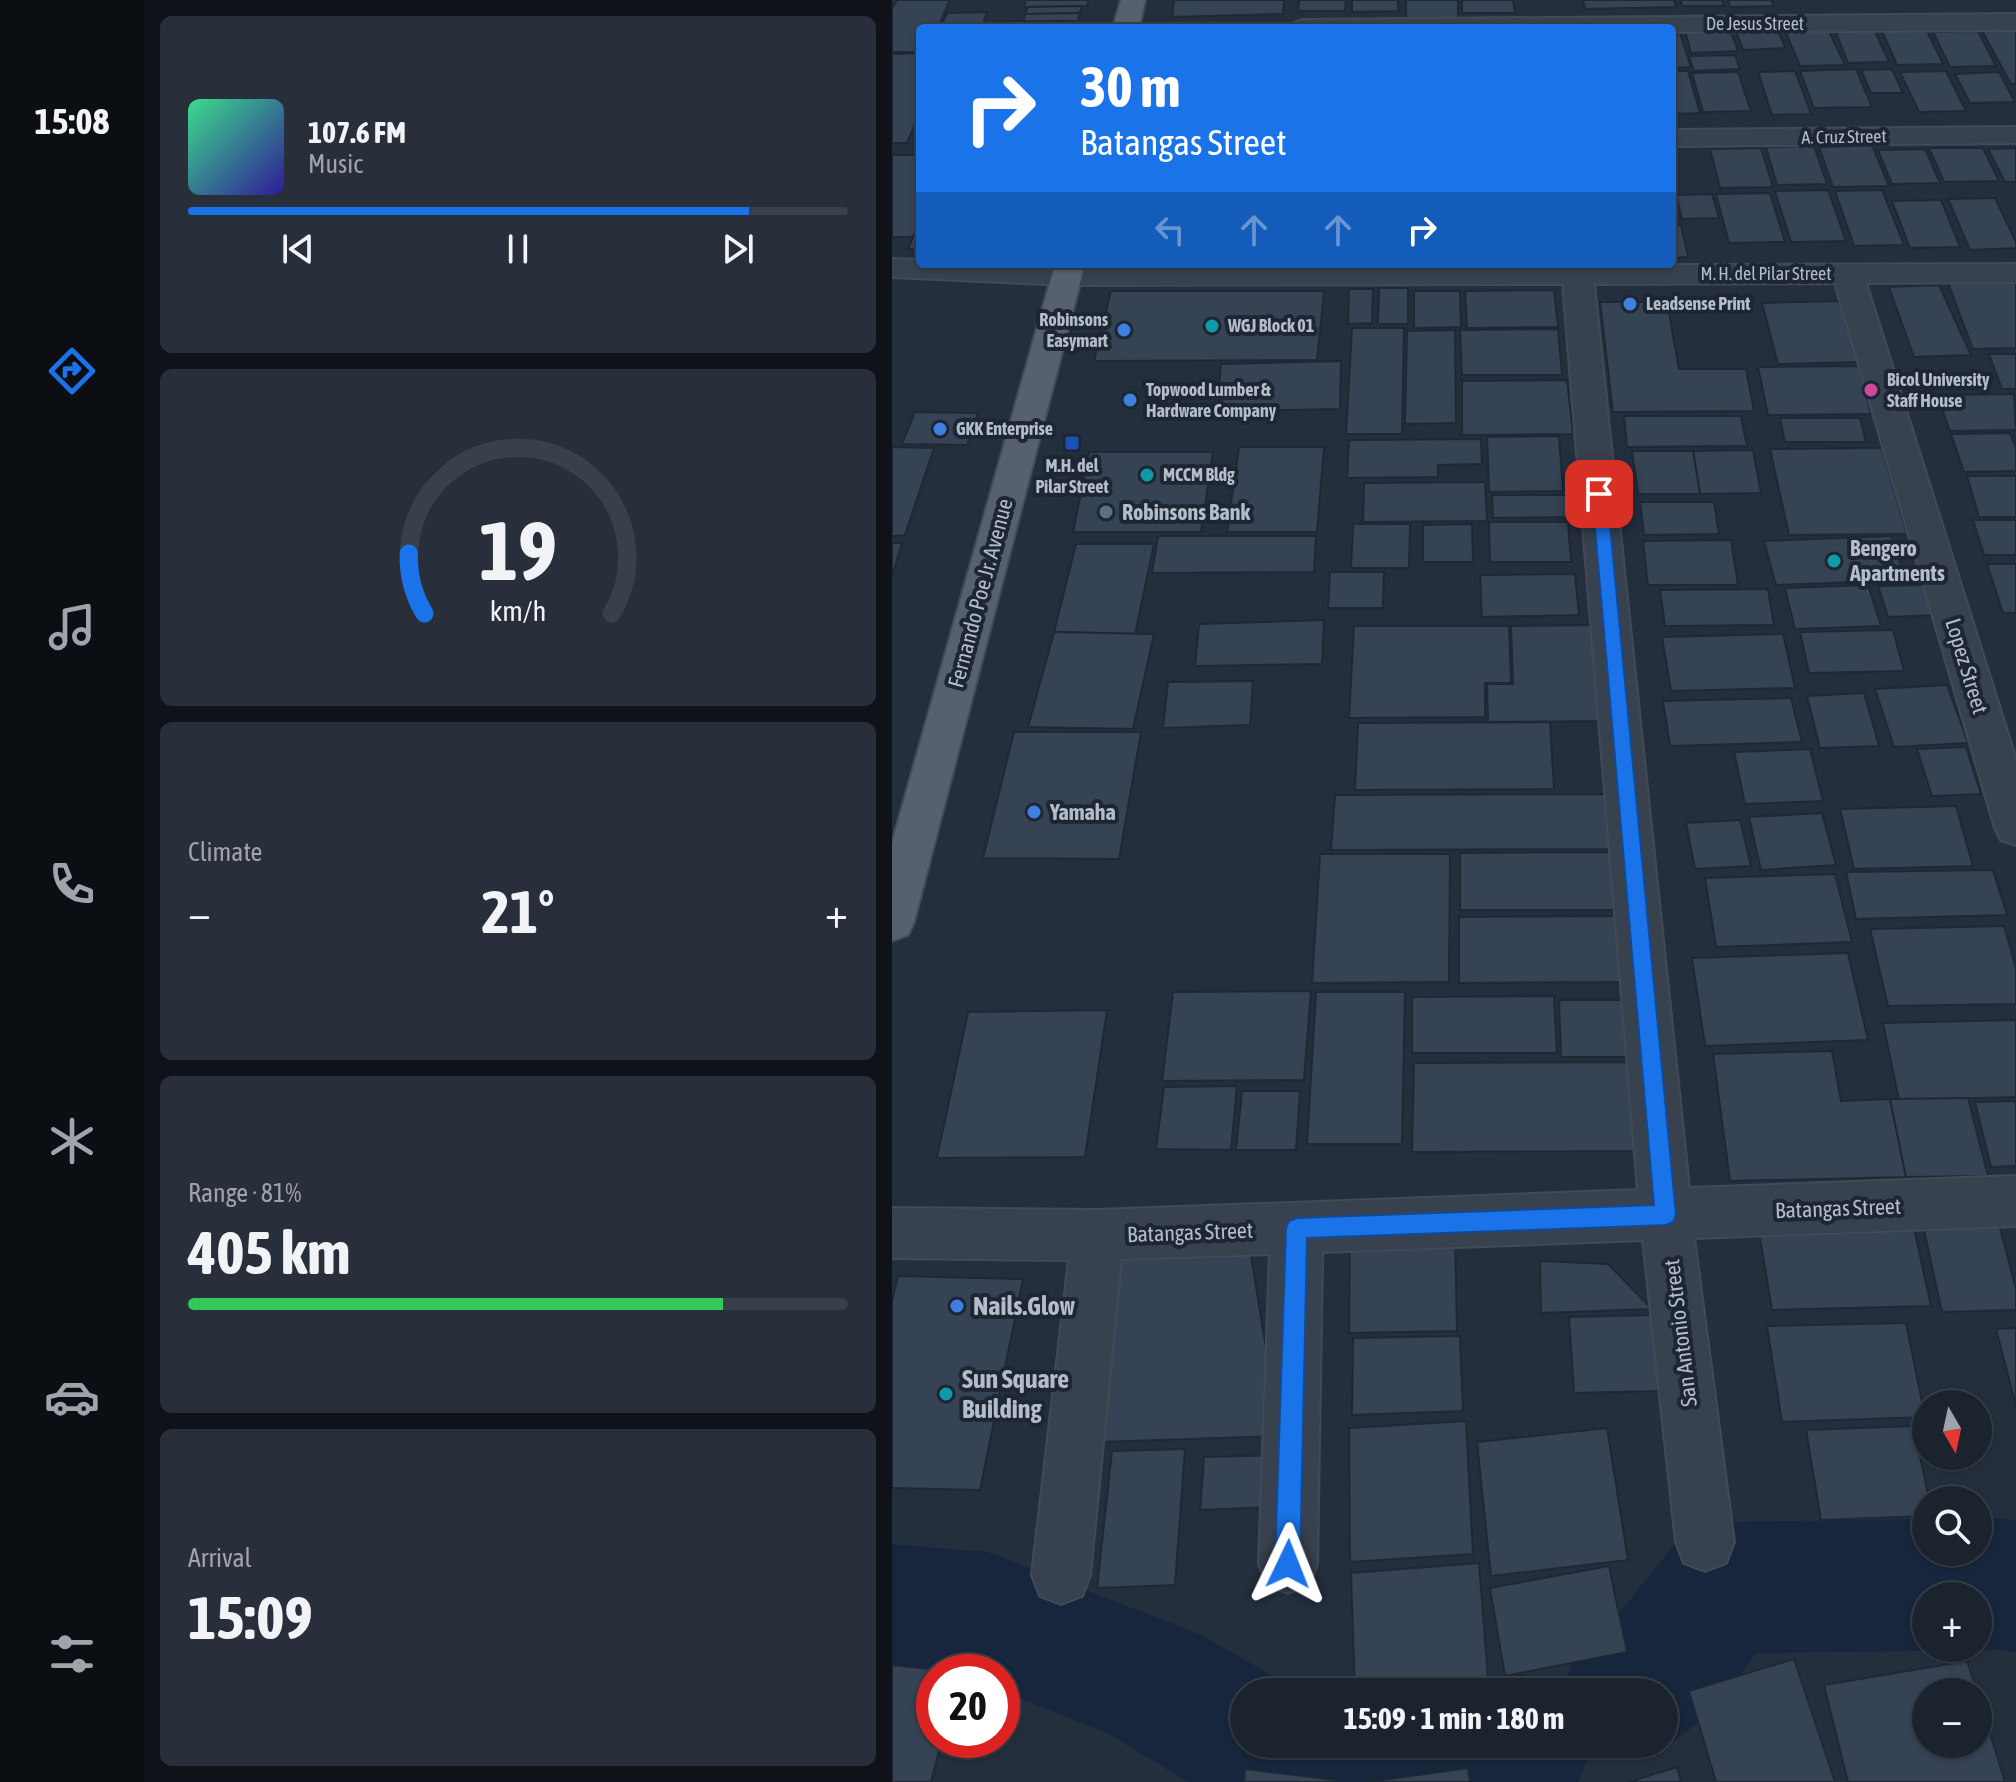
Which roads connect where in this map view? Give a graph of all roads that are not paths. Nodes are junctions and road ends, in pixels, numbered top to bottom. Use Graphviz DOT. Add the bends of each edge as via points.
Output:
graph roads {
  1 [pos="1133,0"];
  2 [pos="1543,0"];
  3 [pos="2016,22"];
  4 [pos="1127,24"];
  5 [pos="1546,24"];
  6 [pos="1676,26"];
  7 [pos="2016,135"];
  8 [pos="1676,138"];
  9 [pos="892,268"];
  10 [pos="1068,270"];
  11 [pos="1578,270"];
  12 [pos="2016,273"];
  13 [pos="1848,274"];
  14 [pos="2016,828"];
  15 [pos="892,922"];
  16 [pos="2016,1201"];
  17 [pos="1666,1215"];
  18 [pos="1297,1228"];
  19 [pos="892,1233"];
  20 [pos="1098,1235"];
  21 [pos="1705,1542"];
  22 [pos="1288,1564"];
  23 [pos="1061,1575"];
  1 -- 4 [label="main road"];
  2 -- 5 [label="street"];
  3 -- 6 [label="street, De Jesus Street"];
  7 -- 8 [label="street, A. Cruz Street"];
  9 -- 10 [label="street, M. H. del Pilar Street"];
  10 -- 11 [label="street, M. H. del Pilar Street"];
  10 -- 15 [label="main road, Fernando Poe Jr. Avenue"];
  11 -- 13 [label="street, M. H. del Pilar Street"];
  11 -- 17 [label="street, San Antonio Street"];
  12 -- 13 [label="street, M. H. del Pilar Street"];
  13 -- 14 [label="street, Lopez Street"];
  16 -- 17 [label="street, Batangas Street"];
  17 -- 18 [label="street, Batangas Street"];
  17 -- 21 [label="street, San Antonio Street"];
  18 -- 20 [label="street, Batangas Street"];
  18 -- 22 [label="street"];
  19 -- 20 [label="street, Batangas Street"];
  20 -- 23 [label="street"];
}
